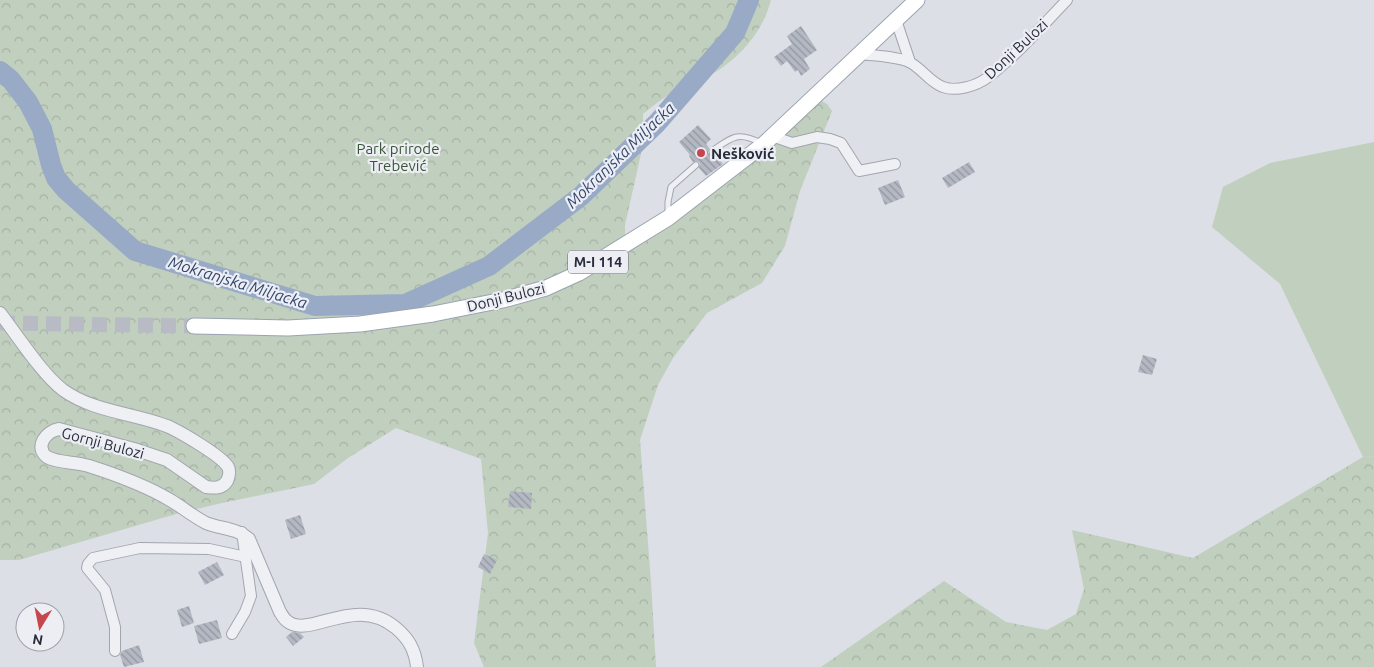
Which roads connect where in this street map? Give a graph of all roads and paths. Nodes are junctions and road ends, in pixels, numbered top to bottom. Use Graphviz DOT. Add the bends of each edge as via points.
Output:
graph roads {
  1 [pos="917,0"];
  2 [pos="1067,0"];
  3 [pos="896,20"];
  4 [pos="860,54"];
  5 [pos="910,62"];
  6 [pos="768,140"];
  7 [pos="712,151"];
  8 [pos="895,164"];
  9 [pos="696,165"];
  10 [pos="668,218"];
  11 [pos="0,313"];
  12 [pos="194,326"];
  13 [pos="242,532"];
  14 [pos="246,557"];
  15 [pos="232,634"];
  16 [pos="116,651"];
  17 [pos="418,667"];
  1 -- 3 [label="main road, Donji Bulozi / M-I 114"];
  2 -- 5 [label="street, Donji Bulozi" via="1026,44 985,79 967,87 941,87"];
  3 -- 4 [label="main road, Donji Bulozi / M-I 114"];
  3 -- 5 [label="street, Donji Bulozi"];
  4 -- 5 [label="street"];
  4 -- 6 [label="main road, Donji Bulozi / M-I 114"];
  6 -- 7 [label="lane" via="739,135"];
  6 -- 8 [label="street" via="792,143 817,137 830,139 841,144 860,171"];
  6 -- 10 [label="main road, Donji Bulozi / M-I 114"];
  9 -- 10 [label="lane" via="671,187"];
  10 -- 12 [label="main road, Donji Bulozi / M-I 114" via="579,273 546,288 503,300 360,324 288,328"];
  11 -- 13 [label="street, Gornji Bulozi" via="51,380 63,390 100,407 166,425 220,459 228,467 229,476 221,486 206,487 166,460 59,429 48,433 43,440 42,449 47,456 87,465 137,483 206,523"];
  13 -- 14 [label="street"];
  13 -- 17 [label="street" via="249,539 280,612 288,622 304,626 353,614 380,618 405,636 416,655"];
  14 -- 15 [label="street" via="251,596"];
  14 -- 16 [label="street" via="209,549 140,548 93,558 87,568 105,590 116,627"];
}
